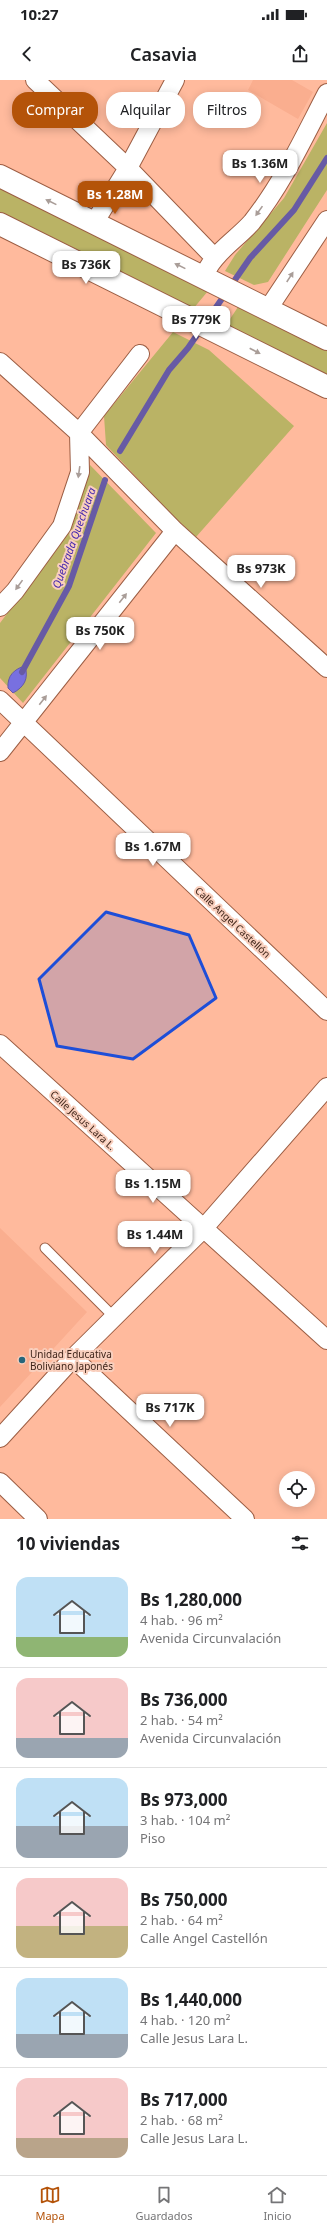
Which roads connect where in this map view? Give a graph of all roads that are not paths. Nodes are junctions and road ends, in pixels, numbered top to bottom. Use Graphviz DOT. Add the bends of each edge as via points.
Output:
graph roads {
  1 [pos="34,80"];
  2 [pos="175,80"];
  3 [pos="327,93"];
  4 [pos="128,168"];
  5 [pos="0,176"];
  6 [pos="327,220"];
  7 [pos="94,223"];
  8 [pos="0,224"];
  9 [pos="214,257"];
  10 [pos="209,280"];
  11 [pos="268,309"];
  12 [pos="327,339"];
  13 [pos="140,354"];
  14 [pos="0,362"];
  15 [pos="327,387"];
  16 [pos="79,433"];
  17 [pos="175,531"];
  18 [pos="0,607"];
  19 [pos="327,668"];
  20 [pos="0,700"];
  21 [pos="24,724"];
  22 [pos="0,752"];
  23 [pos="327,1011"];
  24 [pos="0,1044"];
  25 [pos="327,1087"];
  26 [pos="203,1229"];
  27 [pos="45,1248"];
  28 [pos="114,1317"];
  29 [pos="327,1340"];
  30 [pos="73,1358"];
  31 [pos="0,1438"];
  32 [pos="0,1482"];
  33 [pos="38,1519"];
  34 [pos="245,1519"];
  1 -- 4 [label="street"];
  2 -- 4 [label="street"];
  3 -- 9 [label="street, one-way" via="285,173 251,222"];
  4 -- 7 [label="street"];
  4 -- 9 [label="street"];
  7 -- 5 [label="main road, one-way"];
  11 -- 6 [label="street, one-way"];
  10 -- 7 [label="main road, one-way"];
  8 -- 15 [label="main road, one-way"];
  9 -- 10 [label="street"];
  10 -- 11 [label="main road"];
  11 -- 12 [label="main road"];
  13 -- 16 [label="street"];
  14 -- 16 [label="street"];
  16 -- 17 [label="street"];
  16 -- 18 [label="street, one-way" via="80,472 62,526 15,591"];
  17 -- 19 [label="street"];
  21 -- 17 [label="street, one-way"];
  20 -- 21 [label="street, Calle Angel Castellón"];
  21 -- 22 [label="street"];
  21 -- 23 [label="street, Calle Angel Castellón"];
  24 -- 26 [label="street, Calle Jesus Lara L."];
  25 -- 26 [label="street"];
  26 -- 28 [label="street"];
  26 -- 29 [label="street, Calle Jesus Lara L."];
  27 -- 28 [label="lane"];
  28 -- 30 [label="street"];
  30 -- 31 [label="street"];
  30 -- 34 [label="street"];
  32 -- 33 [label="street"];
}
